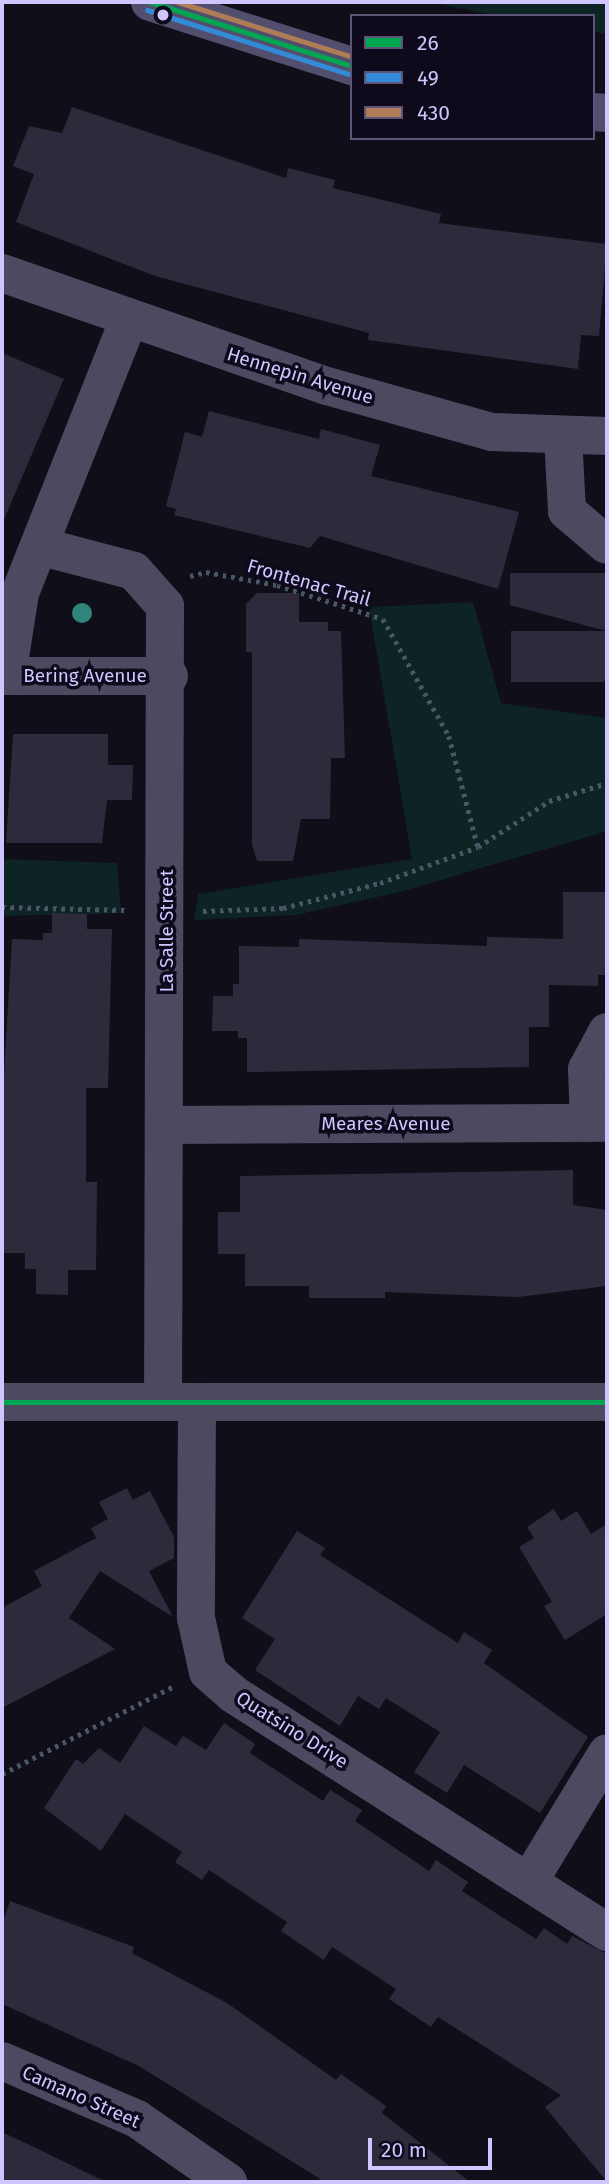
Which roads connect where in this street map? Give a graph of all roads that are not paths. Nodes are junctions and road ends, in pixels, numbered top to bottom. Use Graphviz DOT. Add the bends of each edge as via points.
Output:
graph roads {
  1 [pos="150,2"];
  2 [pos="350,65"];
  3 [pos="2,273"];
  4 [pos="128,321"];
  5 [pos="563,435"];
  6 [pos="607,436"];
  7 [pos="607,545"];
  8 [pos="39,546"];
  9 [pos="5,676"];
  10 [pos="169,676"];
  11 [pos="607,1032"];
  12 [pos="598,1122"];
  13 [pos="165,1125"];
  14 [pos="2,1402"];
  15 [pos="180,1402"];
  16 [pos="607,1402"];
  17 [pos="607,1753"];
  18 [pos="531,1878"];
  19 [pos="607,1932"];
  20 [pos="2,2061"];
  21 [pos="228,2182"];
  1 -- 2 [label="street"];
  3 -- 4 [label="street, Hennepin Avenue"];
  4 -- 5 [label="street, Hennepin Avenue" via="492,432"];
  4 -- 8 [label="street"];
  5 -- 6 [label="street, Hennepin Avenue"];
  5 -- 7 [label="street" via="567,510"];
  8 -- 9 [label="street" via="20,593"];
  8 -- 10 [label="street, La Salle Street" via="134,571 165,606"];
  9 -- 10 [label="street, Bering Avenue"];
  10 -- 13 [label="street, La Salle Street" via="152,911"];
  11 -- 12 [label="street" via="587,1069"];
  12 -- 13 [label="street, Meares Avenue"];
  13 -- 15 [label="street, La Salle Street"];
  14 -- 15 [label="street"];
  15 -- 16 [label="street"];
  15 -- 18 [label="street, Quatsino Drive" via="196,1618 208,1672 233,1695"];
  17 -- 18 [label="street"];
  18 -- 19 [label="street, Quatsino Drive"];
  20 -- 21 [label="street, Camano Street" via="137,2119"];
}
